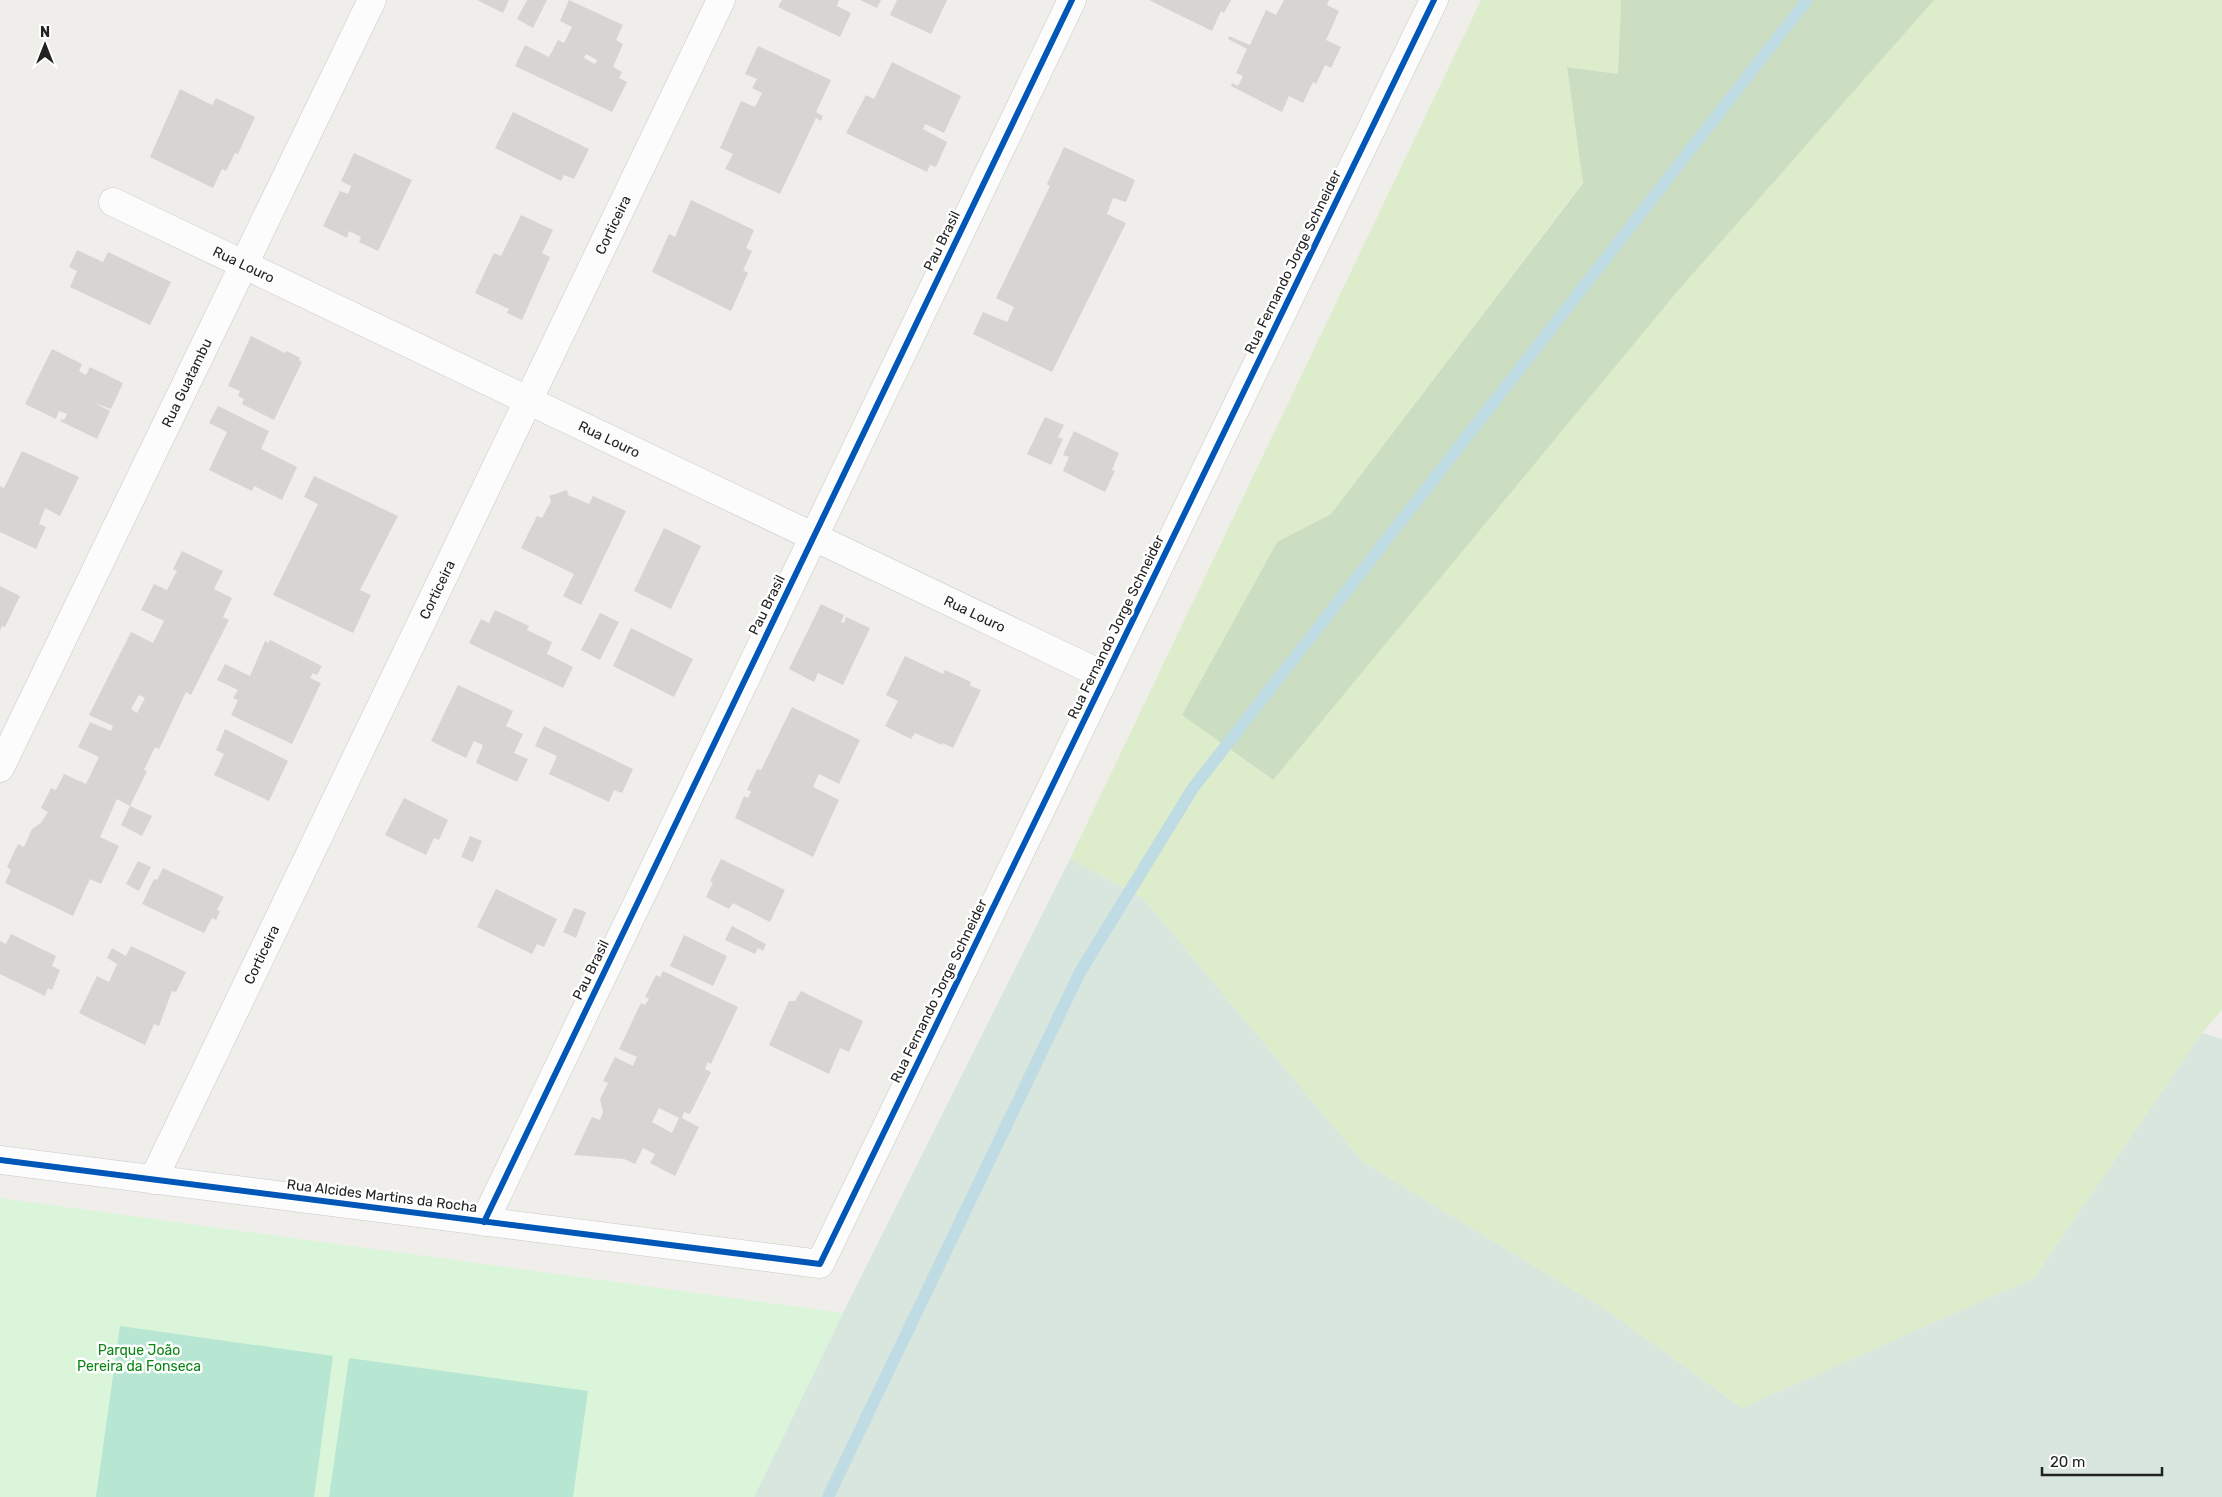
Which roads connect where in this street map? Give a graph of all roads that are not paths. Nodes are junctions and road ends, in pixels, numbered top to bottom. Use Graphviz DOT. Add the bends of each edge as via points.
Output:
graph roads {
  1 [pos="372,0"];
  2 [pos="721,0"];
  3 [pos="1072,0"];
  4 [pos="1434,0"];
  5 [pos="113,202"];
  6 [pos="244,265"];
  7 [pos="528,401"];
  8 [pos="814,537"];
  9 [pos="1105,676"];
  10 [pos="0,768"];
  11 [pos="0,1160"];
  12 [pos="153,1180"];
  13 [pos="484,1222"];
  14 [pos="820,1264"];
  1 -- 6 [label="street, Rua Guatambu"];
  2 -- 7 [label="street, Corticeira"];
  3 -- 8 [label="street, Pau Brasil"];
  4 -- 9 [label="street, Rua Fernando Jorge Schneider"];
  5 -- 6 [label="street, Rua Louro"];
  6 -- 7 [label="street, Rua Louro"];
  6 -- 10 [label="street, Rua Guatambu"];
  7 -- 8 [label="street, Rua Louro"];
  7 -- 12 [label="street, Corticeira"];
  8 -- 9 [label="street, Rua Louro"];
  8 -- 13 [label="street, Pau Brasil"];
  9 -- 14 [label="street, Rua Fernando Jorge Schneider"];
  11 -- 12 [label="street, Rua Alcides Martins da Rocha"];
  12 -- 13 [label="street, Rua Alcides Martins da Rocha"];
  13 -- 14 [label="street, Rua Alcides Martins da Rocha"];
}
